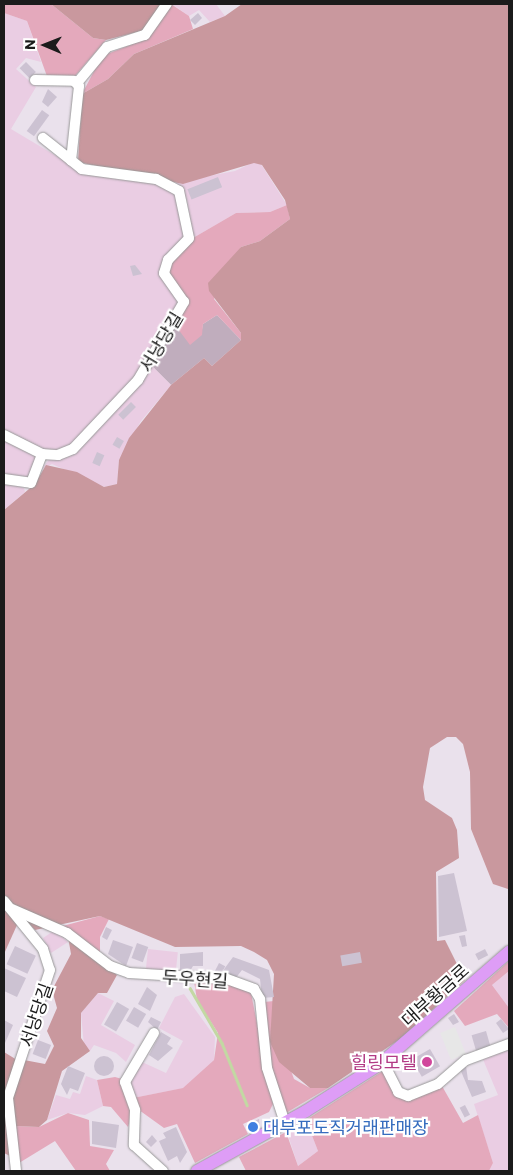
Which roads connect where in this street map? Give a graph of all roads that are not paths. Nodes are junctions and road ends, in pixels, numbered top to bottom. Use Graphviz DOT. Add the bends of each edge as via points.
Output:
graph roads {
  1 [pos="167,4"];
  2 [pos="35,80"];
  3 [pos="77,83"];
  4 [pos="43,138"];
  5 [pos="71,161"];
  6 [pos="4,435"];
  7 [pos="42,454"];
  8 [pos="4,479"];
  9 [pos="4,901"];
  10 [pos="12,909"];
  11 [pos="509,952"];
  12 [pos="154,1033"];
  13 [pos="509,1044"];
  14 [pos="383,1062"];
  15 [pos="285,1124"];
  16 [pos="16,1171"];
  17 [pos="163,1171"];
  18 [pos="197,1171"];
  1 -- 3 [label="lane" via="145,35 107,48"];
  2 -- 3 [label="lane"];
  3 -- 5 [label="lane"];
  4 -- 5 [label="lane, 서낭당길"];
  5 -- 7 [label="lane, 서낭당길" via="95,173 162,180 179,191 189,238 168,260 164,273 184,302 138,380 82,442 66,453"];
  6 -- 7 [label="lane"];
  7 -- 8 [label="lane" via="31,482"];
  9 -- 10 [label="lane, 서낭당길"];
  10 -- 15 [label="lane, 두우현길" via="67,933 110,966 129,973 227,979 254,989 260,999 268,1068"];
  10 -- 16 [label="lane, 서낭당길" via="43,949 50,970 10,1092"];
  11 -- 14 [label="main road, 대부황금로"];
  12 -- 17 [label="lane" via="125,1082 135,1110 134,1145"];
  13 -- 14 [label="lane" via="466,1060 438,1084 408,1096 398,1092"];
  14 -- 15 [label="main road, 대부황금로"];
  15 -- 18 [label="main road, 대부황금로"];
}
